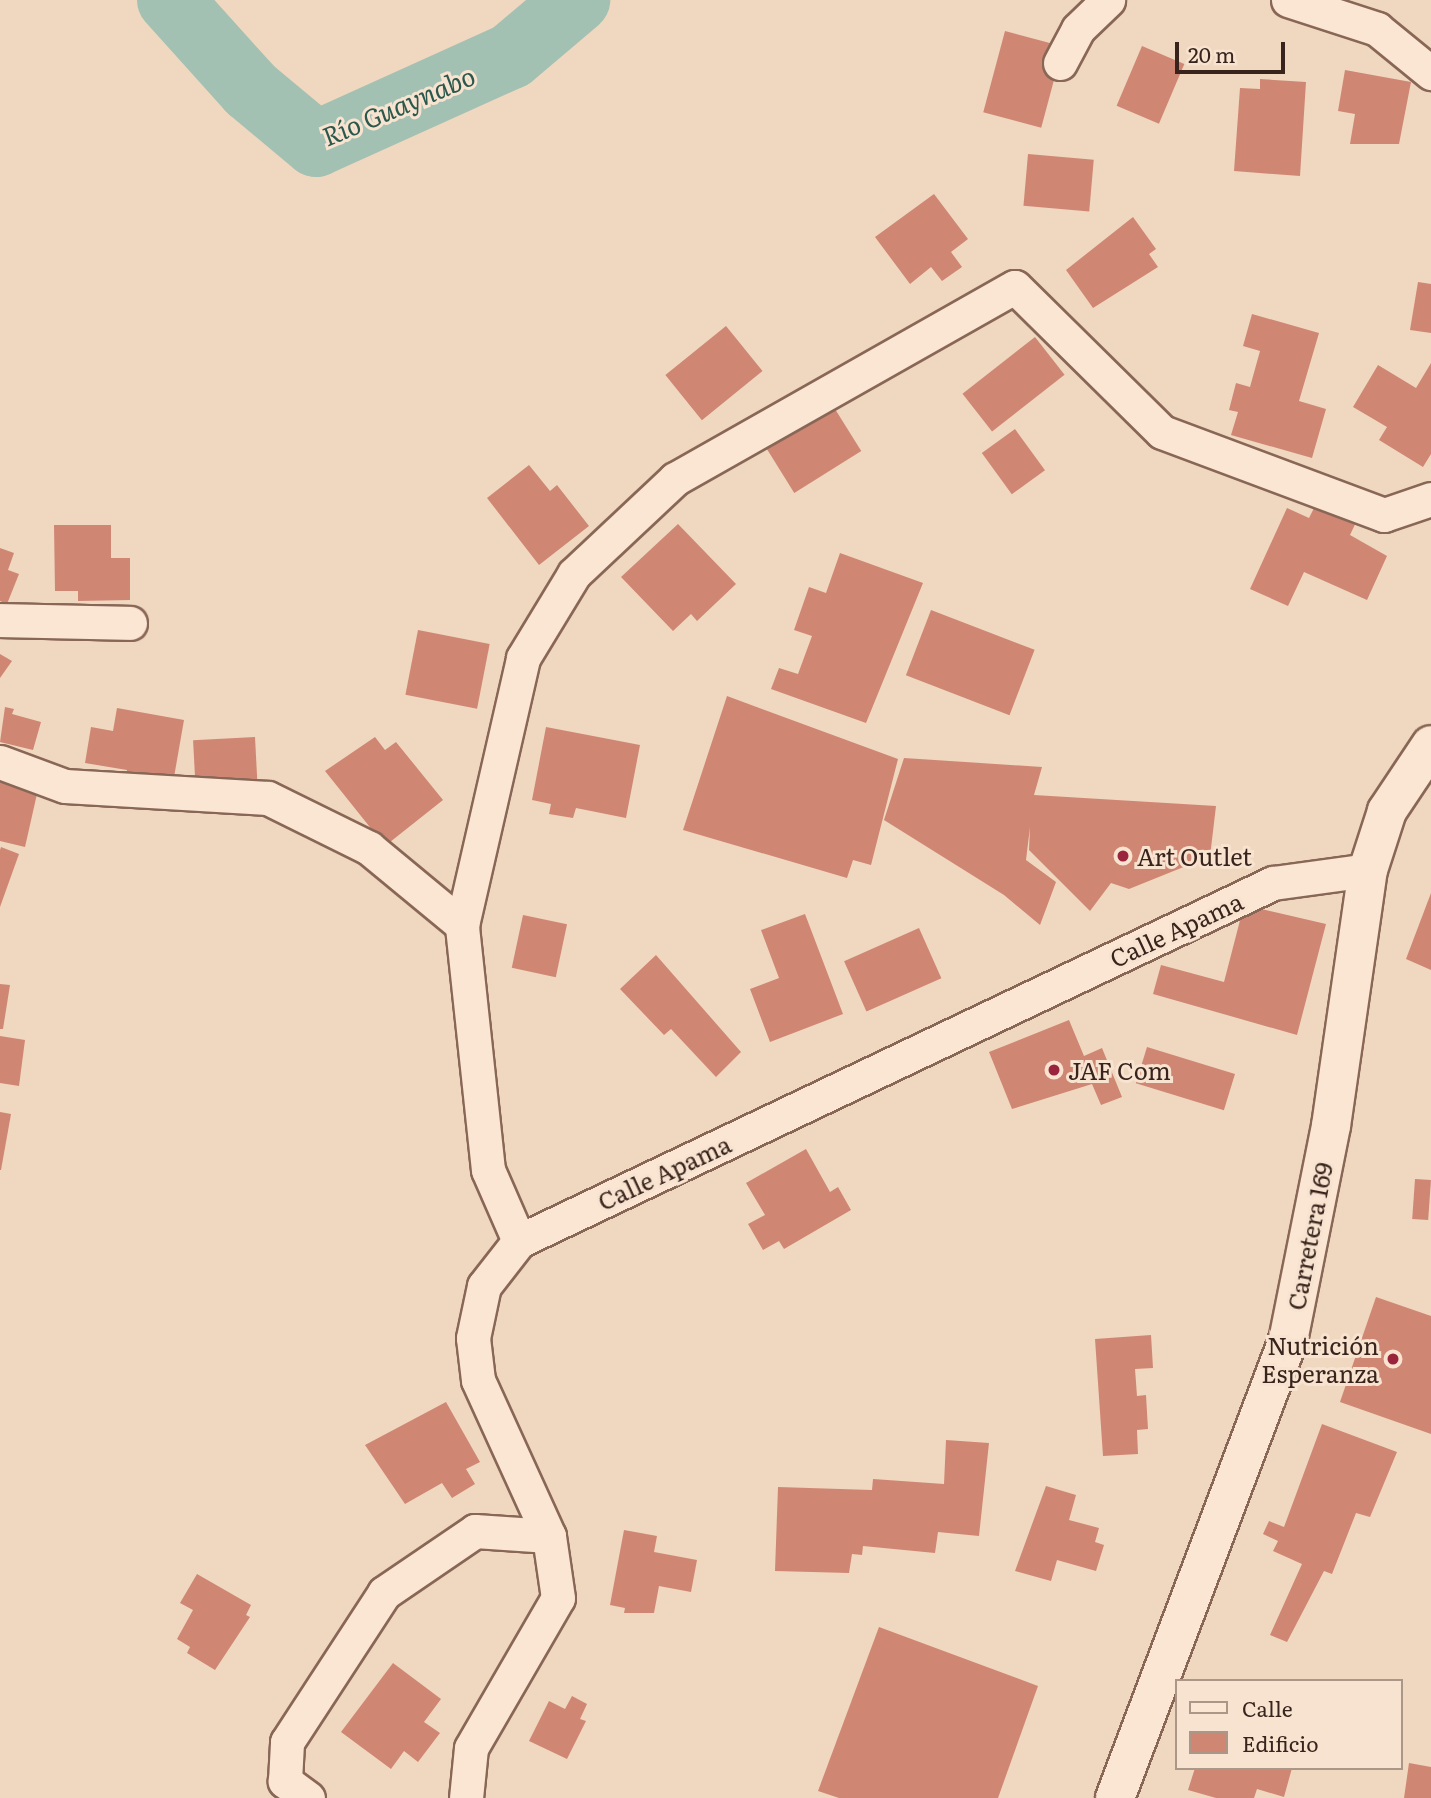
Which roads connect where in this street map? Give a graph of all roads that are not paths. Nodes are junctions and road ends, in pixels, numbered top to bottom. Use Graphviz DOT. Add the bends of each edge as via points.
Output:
graph roads {
  1 [pos="1108,0"];
  2 [pos="1288,0"];
  3 [pos="1060,63"];
  4 [pos="1431,73"];
  5 [pos="1431,499"];
  6 [pos="0,620"];
  7 [pos="130,623"];
  8 [pos="1431,745"];
  9 [pos="0,762"];
  10 [pos="1368,870"];
  11 [pos="462,925"];
  12 [pos="519,1241"];
  13 [pos="549,1536"];
  14 [pos="308,1798"];
  15 [pos="466,1798"];
  16 [pos="1115,1798"];
  1 -- 3 [label="street" via="1078,29"];
  2 -- 4 [label="street" via="1377,29"];
  5 -- 11 [label="street" via="1384,515 1162,432 1015,287 675,479 574,574 523,658"];
  6 -- 7 [label="street"];
  8 -- 10 [label="street, Carretera 169" via="1387,811"];
  9 -- 11 [label="street" via="65,786 268,798 369,848"];
  10 -- 12 [label="street, Calle Apama" via="1273,883"];
  10 -- 16 [label="street, Carretera 169" via="1331,1126 1288,1341"];
  11 -- 12 [label="street" via="488,1170"];
  12 -- 13 [label="street, Calle Apama" via="484,1286 473,1338 478,1380"];
  13 -- 14 [label="street" via="475,1531 384,1593 287,1742 285,1781"];
  13 -- 15 [label="street, Calle Apama" via="558,1598 471,1748"];
}
